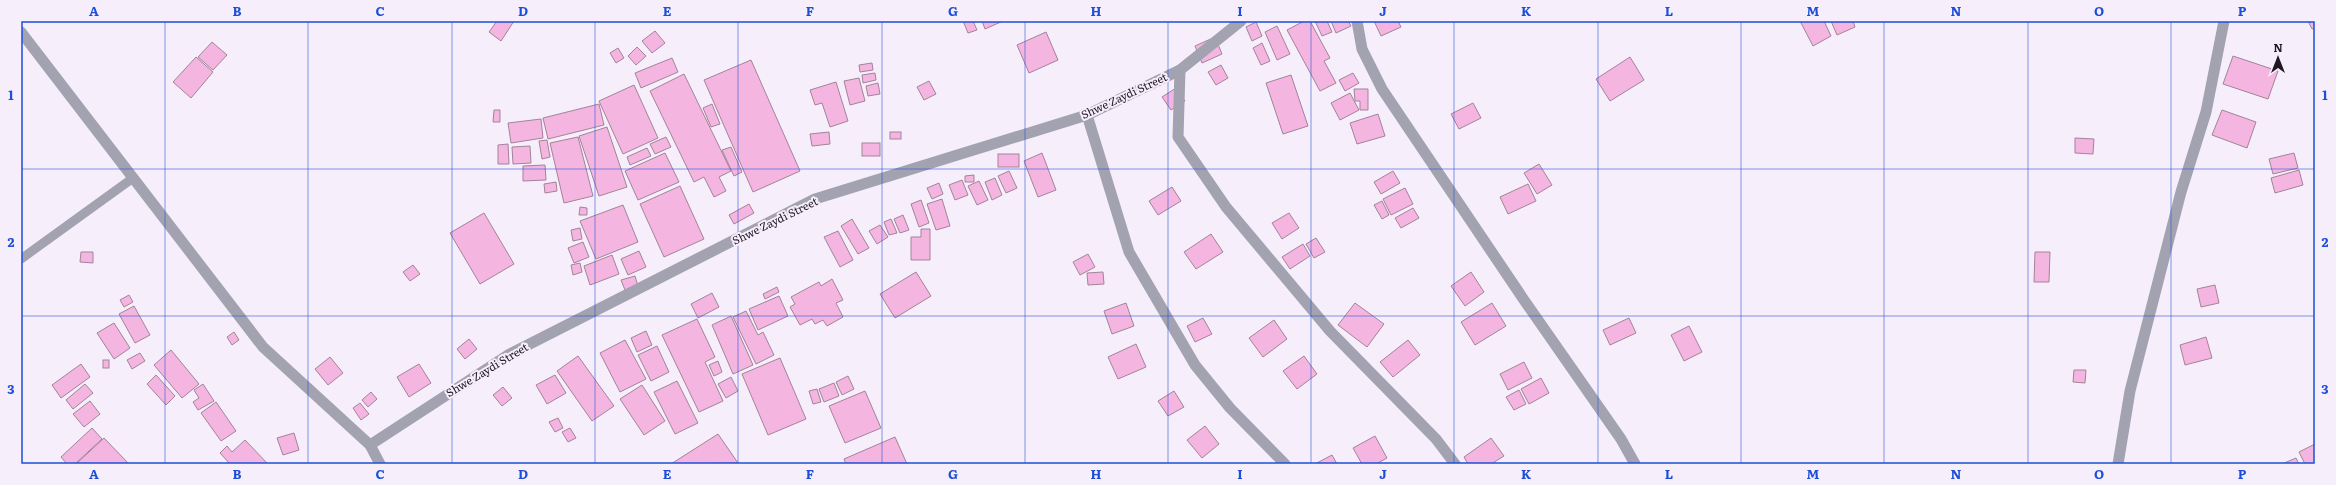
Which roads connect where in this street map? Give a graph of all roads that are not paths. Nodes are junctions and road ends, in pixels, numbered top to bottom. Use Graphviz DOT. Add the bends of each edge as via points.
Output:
graph roads {
  1 [pos="1241,21"];
  2 [pos="1357,21"];
  3 [pos="2224,21"];
  4 [pos="21,32"];
  5 [pos="1180,70"];
  6 [pos="1087,115"];
  7 [pos="133,178"];
  8 [pos="21,258"];
  9 [pos="370,445"];
  10 [pos="380,464"];
  11 [pos="1285,464"];
  12 [pos="1455,464"];
  13 [pos="1635,464"];
  14 [pos="2118,464"];
  1 -- 5 [label="street, Shwe Zaydi Street"];
  2 -- 13 [label="street" via="1362,50 1382,89 1621,439"];
  3 -- 14 [label="street" via="2206,112 2181,192 2130,390"];
  4 -- 7 [label="street"];
  5 -- 6 [label="street, Shwe Zaydi Street"];
  5 -- 12 [label="street" via="1178,137 1226,207 1330,331 1436,439"];
  6 -- 9 [label="street, Shwe Zaydi Street" via="815,199 508,355"];
  6 -- 11 [label="street" via="1129,252 1195,365 1230,408"];
  7 -- 8 [label="lane"];
  7 -- 9 [label="street" via="263,347"];
  9 -- 10 [label="street"];
}
